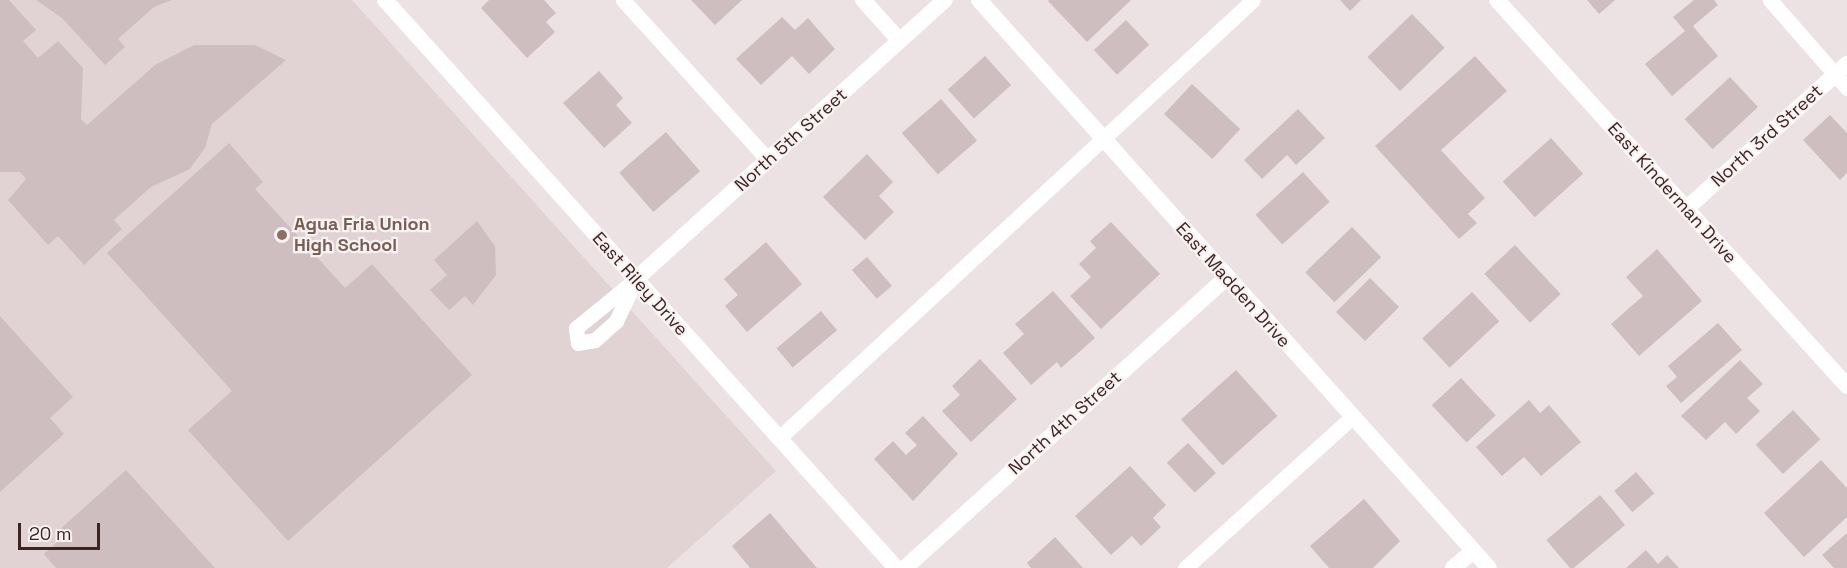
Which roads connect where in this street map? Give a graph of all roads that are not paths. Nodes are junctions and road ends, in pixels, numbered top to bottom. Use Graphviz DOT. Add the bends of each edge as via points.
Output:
graph roads {
  1 [pos="385,0"];
  2 [pos="624,0"];
  3 [pos="863,0"];
  4 [pos="945,0"];
  5 [pos="979,0"];
  6 [pos="1253,0"];
  7 [pos="1497,0"];
  8 [pos="1770,0"];
  9 [pos="900,41"];
  10 [pos="1841,69"];
  11 [pos="1847,88"];
  12 [pos="1103,139"];
  13 [pos="768,160"];
  14 [pos="1686,209"];
  15 [pos="1226,278"];
  16 [pos="636,279"];
  17 [pos="1847,386"];
  18 [pos="1352,417"];
  19 [pos="779,438"];
  20 [pos="1473,551"];
  21 [pos="896,568"];
  22 [pos="905,568"];
  23 [pos="1185,568"];
  24 [pos="1453,568"];
  25 [pos="1489,568"];
  1 -- 16 [label="street, East Riley Drive"];
  2 -- 13 [label="lane"];
  3 -- 9 [label="street"];
  4 -- 9 [label="street, North 5th Street"];
  5 -- 12 [label="street, East Madden Drive"];
  6 -- 12 [label="lane"];
  7 -- 14 [label="street, East Kinderman Drive"];
  8 -- 10 [label="lane"];
  9 -- 13 [label="street, North 5th Street"];
  10 -- 11 [label="lane"];
  10 -- 14 [label="street, North 3rd Street"];
  12 -- 15 [label="street, East Madden Drive"];
  12 -- 19 [label="lane"];
  13 -- 16 [label="street, North 5th Street"];
  14 -- 17 [label="street, East Kinderman Drive"];
  15 -- 18 [label="street, East Madden Drive"];
  15 -- 22 [label="street, North 4th Street"];
  16 -- 19 [label="street, East Riley Drive"];
  18 -- 20 [label="street, East Madden Drive"];
  18 -- 23 [label="lane"];
  19 -- 21 [label="street, East Riley Drive"];
  20 -- 24 [label="street"];
  20 -- 25 [label="street, East Madden Drive"];
}
